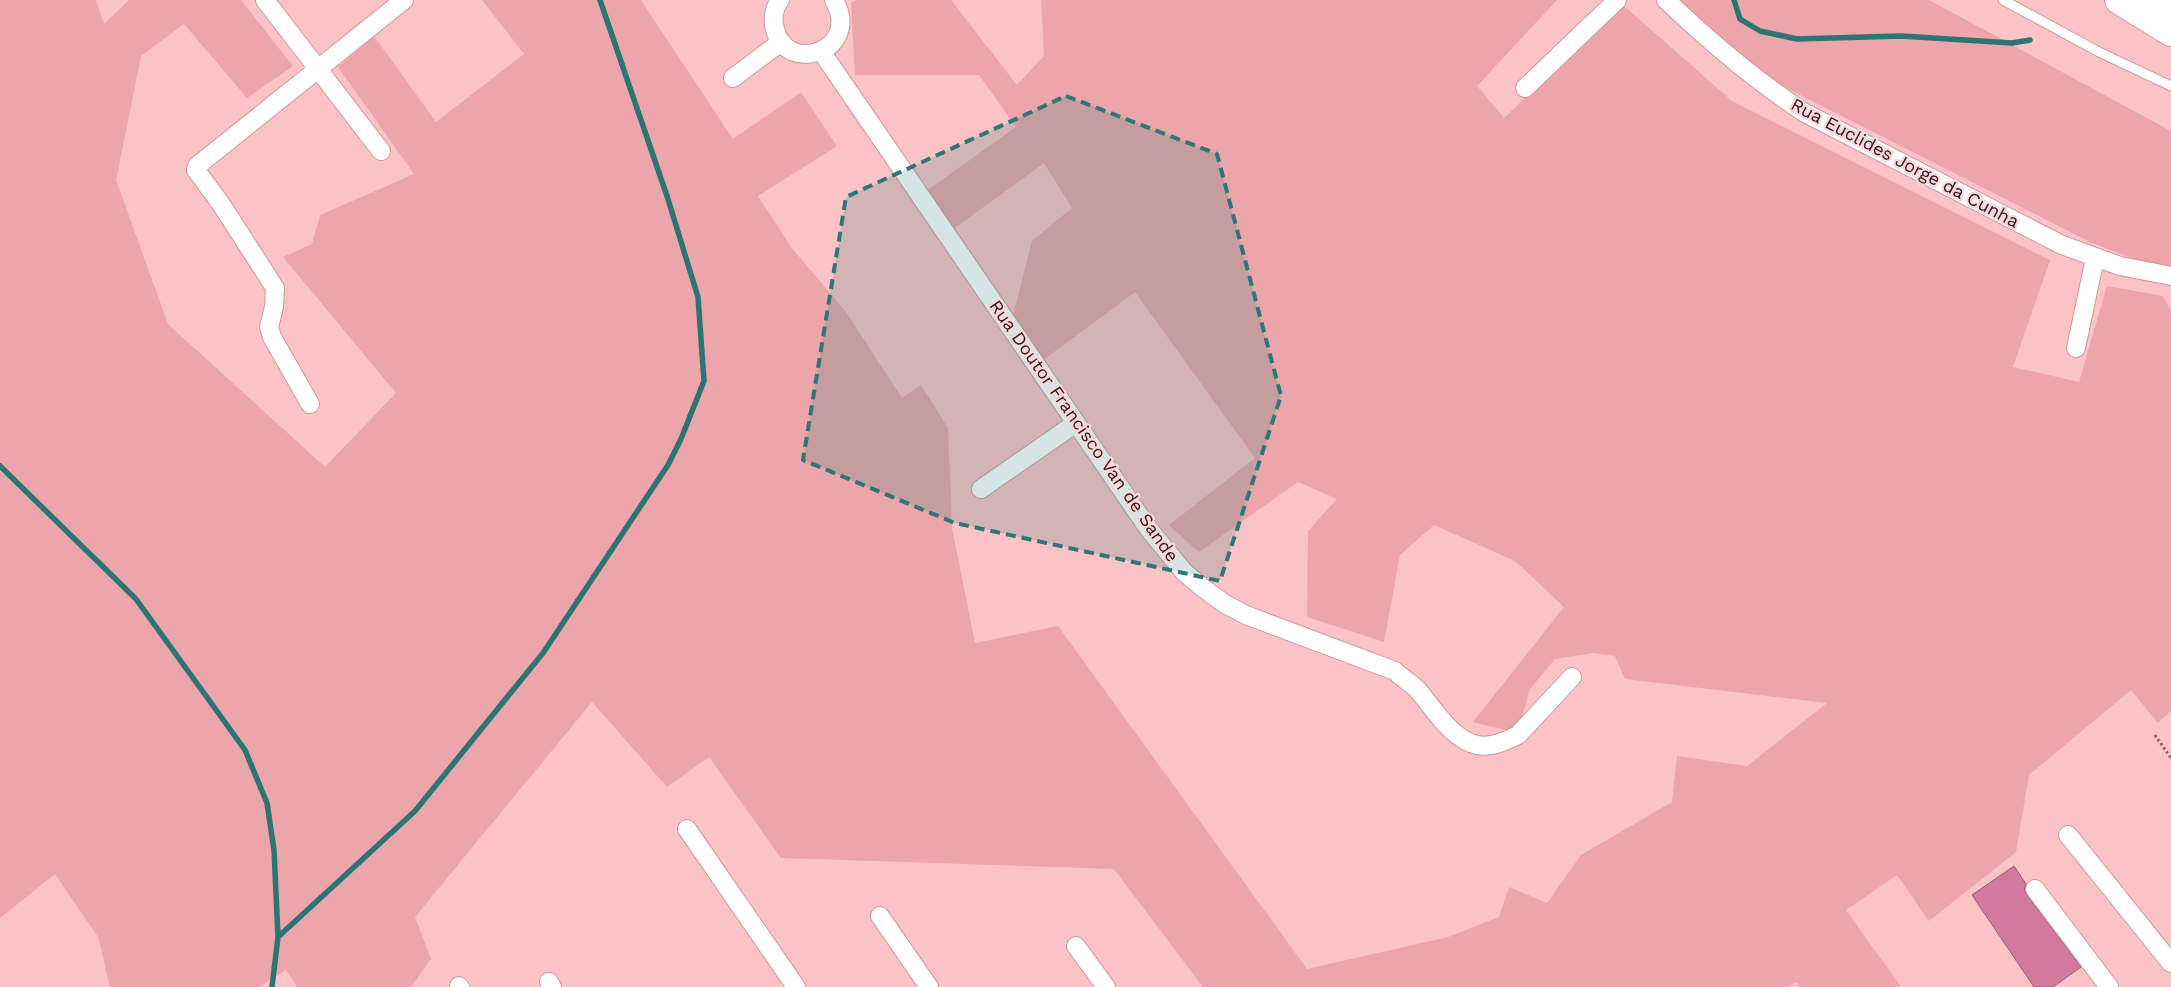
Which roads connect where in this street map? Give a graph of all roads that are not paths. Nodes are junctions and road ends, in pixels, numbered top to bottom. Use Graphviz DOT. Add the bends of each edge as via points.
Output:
graph roads {
  1 [pos="265,0"];
  2 [pos="404,0"];
  3 [pos="780,0"];
  4 [pos="834,0"];
  5 [pos="1617,0"];
  6 [pos="1666,0"];
  7 [pos="2003,0"];
  8 [pos="2119,0"];
  9 [pos="2157,0"];
  10 [pos="2171,9"];
  11 [pos="2171,32"];
  12 [pos="781,42"];
  13 [pos="821,51"];
  14 [pos="318,69"];
  15 [pos="733,78"];
  16 [pos="2171,86"];
  17 [pos="1525,88"];
  18 [pos="381,150"];
  19 [pos="2095,258"];
  20 [pos="2171,276"];
  21 [pos="2076,348"];
  22 [pos="310,404"];
  23 [pos="1076,423"];
  24 [pos="981,489"];
  25 [pos="1572,677"];
  26 [pos="687,829"];
  27 [pos="2068,835"];
  28 [pos="2035,889"];
  29 [pos="880,916"];
  30 [pos="1076,946"];
  31 [pos="2171,963"];
  32 [pos="796,987"];
  33 [pos="929,987"];
  34 [pos="1106,987"];
  35 [pos="2109,987"];
  1 -- 14 [label="street"];
  2 -- 14 [label="street"];
  3 -- 12 [label="street" via="773,23"];
  4 -- 13 [label="street" via="839,9 840,29 836,38"];
  5 -- 17 [label="street"];
  6 -- 19 [label="street, Rua Euclides Jorge da Cunha" via="1713,45 1804,112 2062,245"];
  7 -- 16 [label="lane" via="2099,52"];
  8 -- 11 [label="highway"];
  9 -- 10 [label="highway"];
  12 -- 13 [label="street" via="800,53"];
  12 -- 15 [label="street"];
  13 -- 23 [label="street, Rua Doutor Francisco Van de Sande"];
  14 -- 18 [label="street"];
  14 -- 22 [label="street" via="202,160 196,170 275,288 269,327 272,337"];
  19 -- 20 [label="street, Rua Euclides Jorge da Cunha"];
  19 -- 21 [label="street"];
  23 -- 24 [label="street"];
  23 -- 25 [label="street, Rua Doutor Francisco Van de Sande" via="1166,552 1203,588 1246,614 1394,671 1414,686 1466,740 1478,745 1493,744 1518,735"];
  26 -- 32 [label="street"];
  27 -- 31 [label="street"];
  28 -- 35 [label="street"];
  29 -- 33 [label="street"];
  30 -- 34 [label="street"];
}
